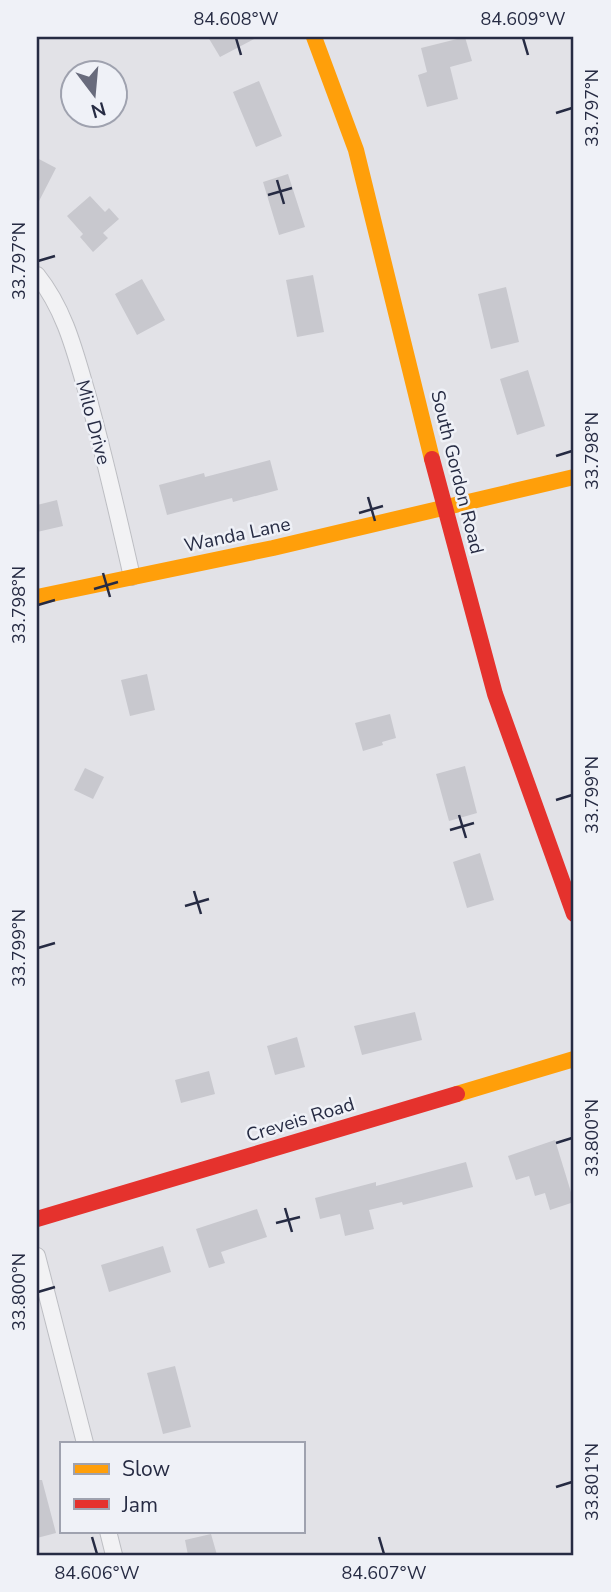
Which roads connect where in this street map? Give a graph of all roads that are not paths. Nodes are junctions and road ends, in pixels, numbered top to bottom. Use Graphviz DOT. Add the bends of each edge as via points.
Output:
graph roads {
  1 [pos="314,37"];
  2 [pos="37,275"];
  3 [pos="574,477"];
  4 [pos="444,506"];
  5 [pos="132,577"];
  6 [pos="37,597"];
  7 [pos="574,914"];
  8 [pos="574,1059"];
  9 [pos="37,1219"];
  10 [pos="37,1255"];
  11 [pos="85,1442"];
  12 [pos="108,1532"];
  13 [pos="114,1555"];
  1 -- 4 [label="street, South Gordon Road" via="356,150"];
  2 -- 5 [label="street, Milo Drive" via="62,314 72,342"];
  3 -- 4 [label="street, Wanda Lane"];
  4 -- 5 [label="street, Wanda Lane"];
  4 -- 7 [label="street, South Gordon Road" via="495,694"];
  5 -- 6 [label="street, Wanda Lane"];
  8 -- 9 [label="street, Creveis Road"];
  10 -- 11 [label="street"];
  12 -- 13 [label="street"];
}
